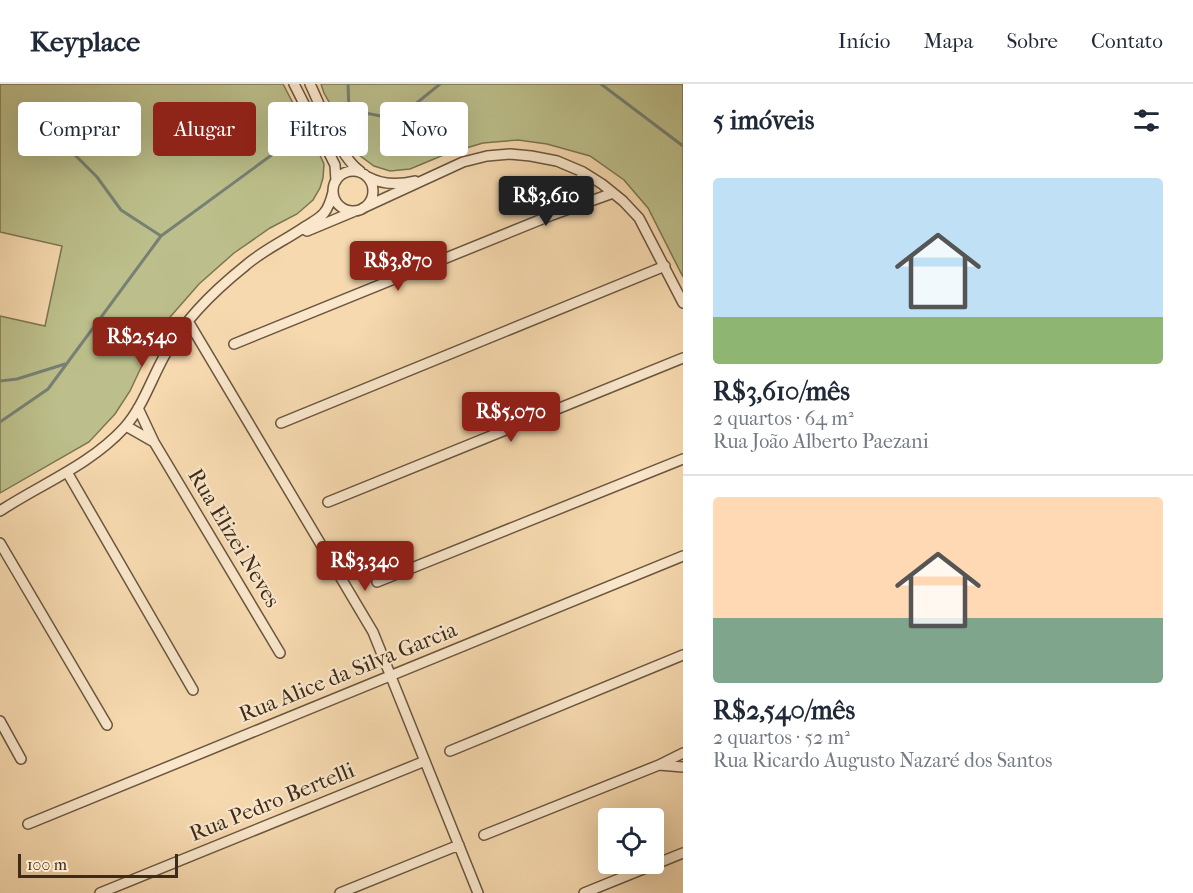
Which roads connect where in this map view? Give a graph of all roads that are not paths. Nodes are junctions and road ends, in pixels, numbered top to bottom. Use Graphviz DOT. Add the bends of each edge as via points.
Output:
graph roads {
  1 [pos="294,84"];
  2 [pos="310,84"];
  3 [pos="583,172"];
  4 [pos="364,174"];
  5 [pos="435,175"];
  6 [pos="336,181"];
  7 [pos="333,192"];
  8 [pos="613,193"];
  9 [pos="360,210"];
  10 [pos="552,215"];
  11 [pos="290,237"];
  12 [pos="664,266"];
  13 [pos="683,303"];
  14 [pos="188,321"];
  15 [pos="234,344"];
  16 [pos="683,358"];
  17 [pos="138,408"];
  18 [pos="281,423"];
  19 [pos="126,426"];
  20 [pos="154,442"];
  21 [pos="683,459"];
  22 [pos="67,472"];
  23 [pos="328,502"];
  24 [pos="0,511"];
  25 [pos="0,543"];
  26 [pos="683,556"];
  27 [pos="377,582"];
  28 [pos="280,653"];
  29 [pos="683,655"];
  30 [pos="390,676"];
  31 [pos="193,690"];
  32 [pos="0,721"];
  33 [pos="107,725"];
  34 [pos="450,751"];
  35 [pos="683,753"];
  36 [pos="21,759"];
  37 [pos="425,761"];
  38 [pos="659,765"];
  39 [pos="683,767"];
  40 [pos="28,824"];
  41 [pos="484,835"];
  42 [pos="459,845"];
  43 [pos="683,853"];
  44 [pos="100,893"];
  45 [pos="340,893"];
  46 [pos="478,893"];
  47 [pos="584,893"];
  1 -- 6 [label="street" via="333,161"];
  2 -- 4 [label="street" via="344,154"];
  3 -- 5 [label="street" via="557,161 510,154 463,162"];
  3 -- 8 [label="street"];
  3 -- 10 [label="street" via="574,193"];
  4 -- 5 [label="street" via="395,184"];
  4 -- 6 [label="street" via="345,172"];
  4 -- 9 [label="street" via="372,185 373,196"];
  5 -- 9 [label="street"];
  6 -- 7 [label="street"];
  7 -- 9 [label="street" via="341,207"];
  7 -- 11 [label="street" via="324,213"];
  8 -- 10 [label="street"];
  8 -- 12 [label="street" via="639,218"];
  9 -- 11 [label="street"];
  10 -- 15 [label="street"];
  11 -- 14 [label="street" via="246,265"];
  12 -- 13 [label="street"];
  12 -- 18 [label="street"];
  14 -- 17 [label="street" via="167,350"];
  14 -- 30 [label="street" via="374,632"];
  16 -- 23 [label="street"];
  17 -- 19 [label="street"];
  17 -- 20 [label="street, Rua Elizei Neves"];
  19 -- 20 [label="street, Rua Elizei Neves"];
  19 -- 22 [label="street" via="98,452"];
  20 -- 28 [label="street, Rua Elizei Neves"];
  21 -- 27 [label="street"];
  22 -- 24 [label="street"];
  22 -- 31 [label="street"];
  25 -- 33 [label="street"];
  26 -- 30 [label="street, Rua Alice da Silva Garcia"];
  29 -- 34 [label="street"];
  30 -- 37 [label="street"];
  30 -- 40 [label="street, Rua Alice da Silva Garcia"];
  32 -- 36 [label="street"];
  35 -- 38 [label="street"];
  37 -- 42 [label="street"];
  37 -- 44 [label="street, Rua Pedro Bertelli"];
  38 -- 39 [label="street"];
  38 -- 41 [label="street"];
  42 -- 45 [label="street"];
  42 -- 46 [label="street"];
  43 -- 47 [label="street"];
}
